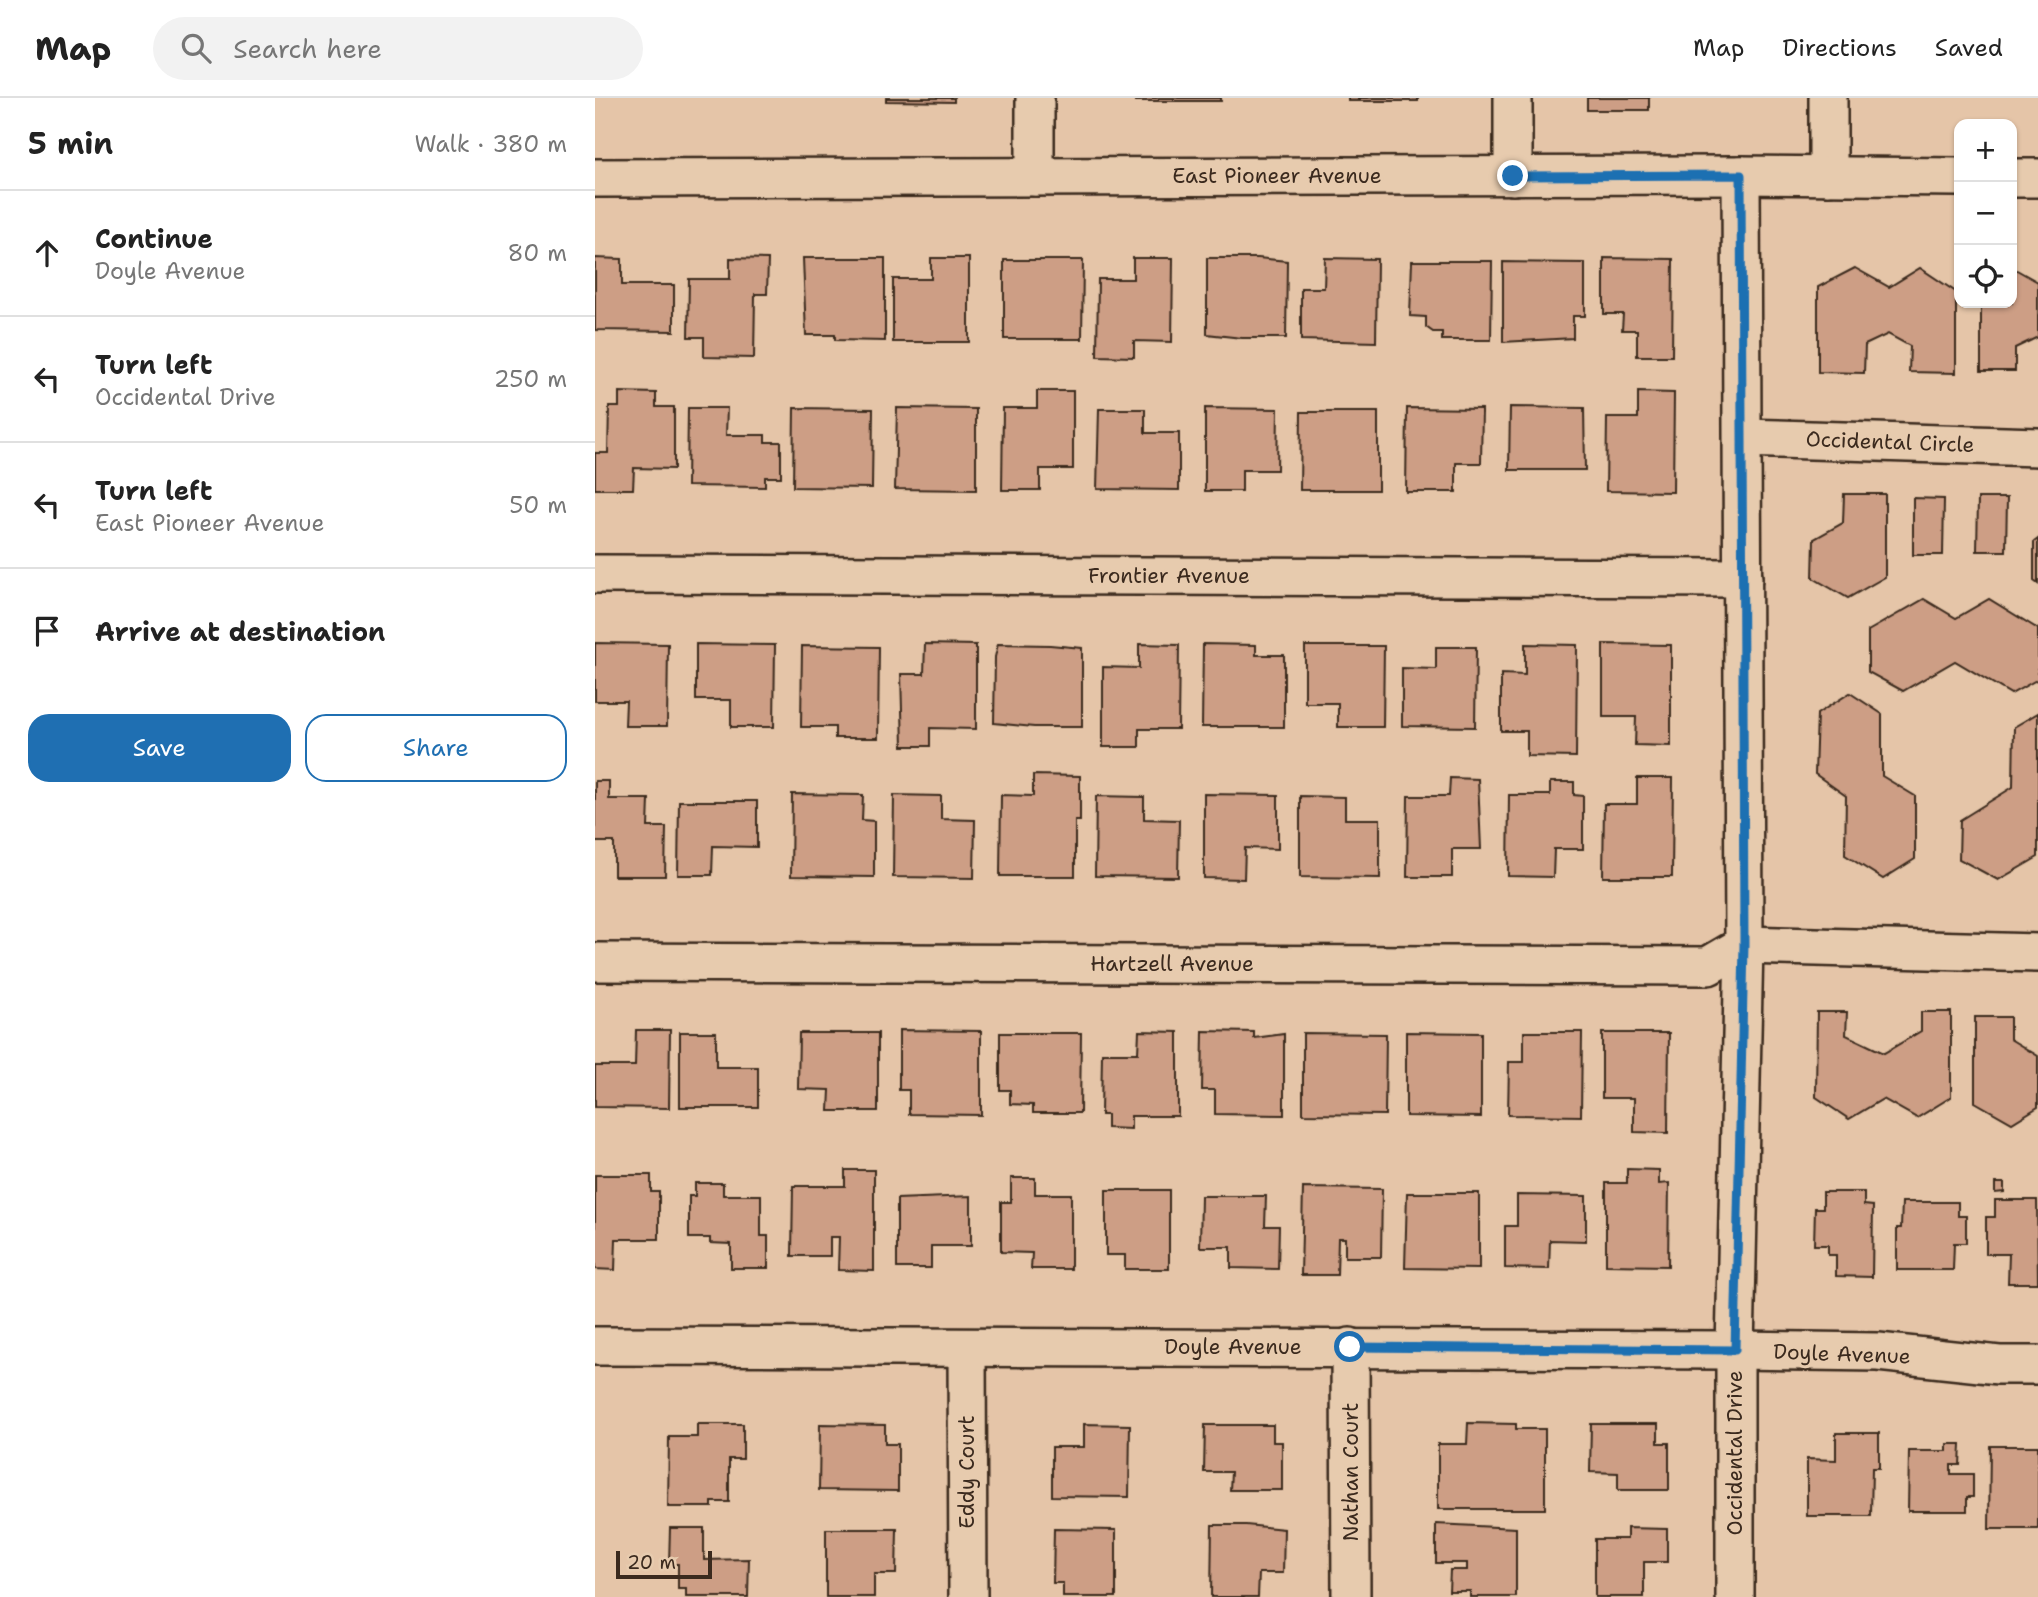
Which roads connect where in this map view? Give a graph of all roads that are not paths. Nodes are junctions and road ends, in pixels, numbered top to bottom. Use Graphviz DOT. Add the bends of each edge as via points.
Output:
graph roads {
  1 [pos="1035,98"];
  2 [pos="1513,98"];
  3 [pos="1828,98"];
  4 [pos="1741,175"];
  5 [pos="1513,176"];
  6 [pos="1828,176"];
  7 [pos="1035,177"];
  8 [pos="1954,177"];
  9 [pos="595,178"];
  10 [pos="2017,178"];
  11 [pos="2038,178"];
  12 [pos="1742,438"];
  13 [pos="2038,447"];
  14 [pos="595,574"];
  15 [pos="1742,578"];
  16 [pos="1744,945"];
  17 [pos="2038,953"];
  18 [pos="595,962"];
  19 [pos="595,1346"];
  20 [pos="1350,1347"];
  21 [pos="967,1348"];
  22 [pos="1735,1350"];
  23 [pos="2038,1365"];
  24 [pos="968,1597"];
  25 [pos="1351,1597"];
  26 [pos="1735,1597"];
  1 -- 7 [label="street"];
  2 -- 5 [label="street"];
  3 -- 6 [label="street"];
  4 -- 5 [label="street, East Pioneer Avenue"];
  4 -- 6 [label="street, East Pioneer Avenue"];
  4 -- 12 [label="street, Occidental Drive"];
  5 -- 7 [label="street, East Pioneer Avenue"];
  6 -- 8 [label="street, East Pioneer Avenue"];
  7 -- 9 [label="street, East Pioneer Avenue"];
  10 -- 11 [label="street"];
  12 -- 13 [label="street, Occidental Circle"];
  12 -- 15 [label="street, Occidental Drive"];
  14 -- 15 [label="street, Frontier Avenue"];
  15 -- 16 [label="street, Occidental Drive"];
  16 -- 17 [label="street"];
  16 -- 18 [label="street, Hartzell Avenue" via="1708,966"];
  16 -- 22 [label="street, Occidental Drive"];
  19 -- 21 [label="street, Doyle Avenue"];
  20 -- 21 [label="street, Doyle Avenue"];
  20 -- 22 [label="street, Doyle Avenue"];
  20 -- 25 [label="street, Nathan Court"];
  21 -- 24 [label="street, Eddy Court"];
  22 -- 23 [label="street, Doyle Avenue" via="1878,1352"];
  22 -- 26 [label="street, Occidental Drive"];
}
